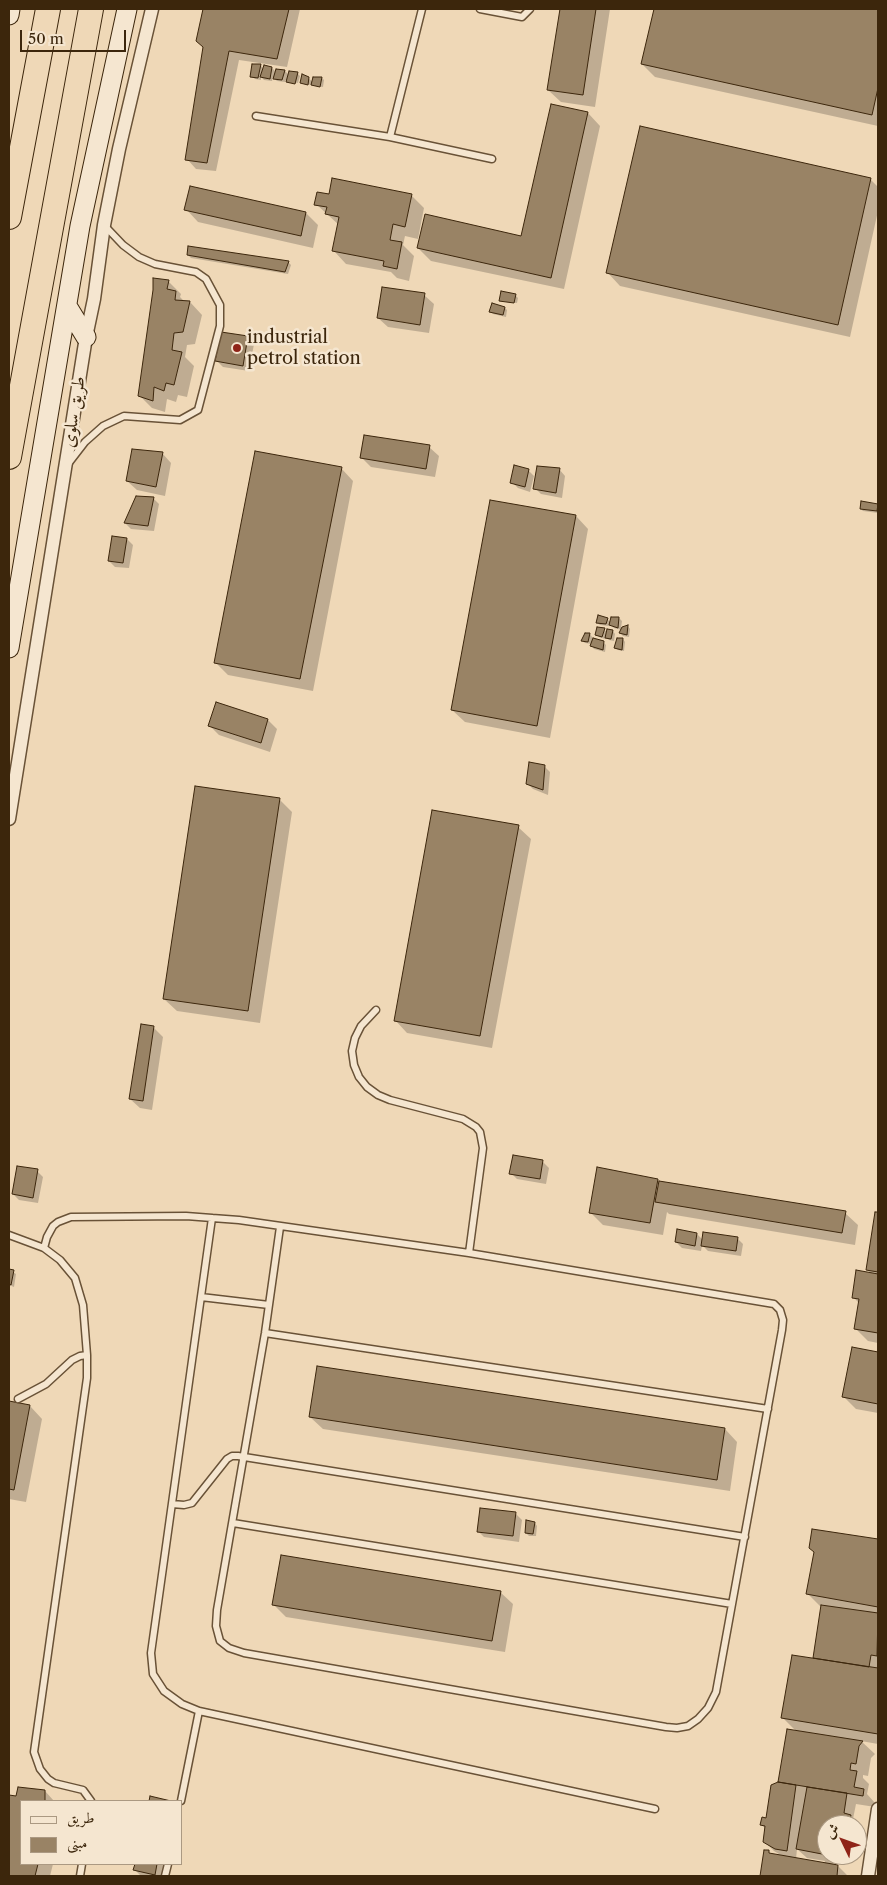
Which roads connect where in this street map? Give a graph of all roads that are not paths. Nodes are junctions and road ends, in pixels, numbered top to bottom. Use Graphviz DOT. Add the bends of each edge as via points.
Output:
graph roads {
  1 [pos="10,9"];
  2 [pos="48,9"];
  3 [pos="91,9"];
  4 [pos="127,9"];
  5 [pos="152,9"];
  6 [pos="422,9"];
  7 [pos="480,9"];
  8 [pos="530,9"];
  9 [pos="9,15"];
  10 [pos="256,116"];
  11 [pos="390,137"];
  12 [pos="492,159"];
  13 [pos="9,217"];
  14 [pos="104,225"];
  15 [pos="67,306"];
  16 [pos="86,337"];
  17 [pos="9,457"];
  18 [pos="66,467"];
  19 [pos="9,648"];
  20 [pos="9,818"];
  21 [pos="376,1010"];
  22 [pos="212,1218"];
  23 [pos="280,1226"];
  24 [pos="9,1235"];
  25 [pos="44,1248"];
  26 [pos="469,1253"];
  27 [pos="201,1297"];
  28 [pos="269,1305"];
  29 [pos="265,1333"];
  30 [pos="87,1355"];
  31 [pos="18,1399"];
  32 [pos="768,1410"];
  33 [pos="244,1457"];
  34 [pos="172,1504"];
  35 [pos="233,1523"];
  36 [pos="745,1537"];
  37 [pos="732,1604"];
  38 [pos="199,1711"];
  39 [pos="90,1800"];
  40 [pos="181,1800"];
  41 [pos="656,1809"];
  42 [pos="878,1809"];
  43 [pos="868,1876"];
  1 -- 9 [label="main road"];
  2 -- 13 [label="highway"];
  3 -- 17 [label="highway"];
  4 -- 15 [label="main road, طريق سلوى" via="80,226"];
  5 -- 14 [label="street, طريق سلوى"];
  6 -- 11 [label="lane"];
  7 -- 8 [label="lane" via="522,18"];
  10 -- 11 [label="lane"];
  11 -- 12 [label="lane"];
  14 -- 16 [label="street, طريق سلوى"];
  14 -- 18 [label="lane" via="140,257 154,264 196,272 206,279 220,305 220,326 198,410 180,420 124,416 91,436"];
  15 -- 16 [label="main road"];
  15 -- 19 [label="main road, طريق سلوى"];
  16 -- 18 [label="street, طريق سلوى"];
  18 -- 20 [label="street, طريق سلوى"];
  21 -- 26 [label="lane" via="361,1026 352,1051 359,1077 367,1087 390,1100 463,1119 480,1132 482,1148"];
  22 -- 23 [label="lane"];
  22 -- 25 [label="lane" via="71,1217 53,1226"];
  22 -- 27 [label="lane"];
  23 -- 26 [label="lane"];
  23 -- 28 [label="lane"];
  24 -- 25 [label="lane"];
  25 -- 30 [label="lane" via="60,1260 75,1278 83,1306"];
  26 -- 32 [label="lane" via="774,1304 783,1320"];
  27 -- 28 [label="lane"];
  27 -- 34 [label="lane"];
  28 -- 29 [label="lane"];
  29 -- 32 [label="lane"];
  29 -- 33 [label="lane"];
  30 -- 31 [label="lane" via="72,1360 46,1384"];
  30 -- 39 [label="lane" via="34,1752 48,1779 83,1790"];
  32 -- 36 [label="lane"];
  33 -- 34 [label="lane" via="227,1459 192,1503"];
  33 -- 35 [label="lane"];
  33 -- 36 [label="lane"];
  34 -- 38 [label="lane" via="151,1653 153,1674 164,1691"];
  35 -- 37 [label="lane"];
  35 -- 37 [label="lane" via="216,1626 220,1641 229,1648 666,1727 688,1726 708,1708 716,1692"];
  36 -- 37 [label="lane"];
  38 -- 40 [label="lane"];
  38 -- 41 [label="lane"];
  42 -- 43 [label="street"];
}
